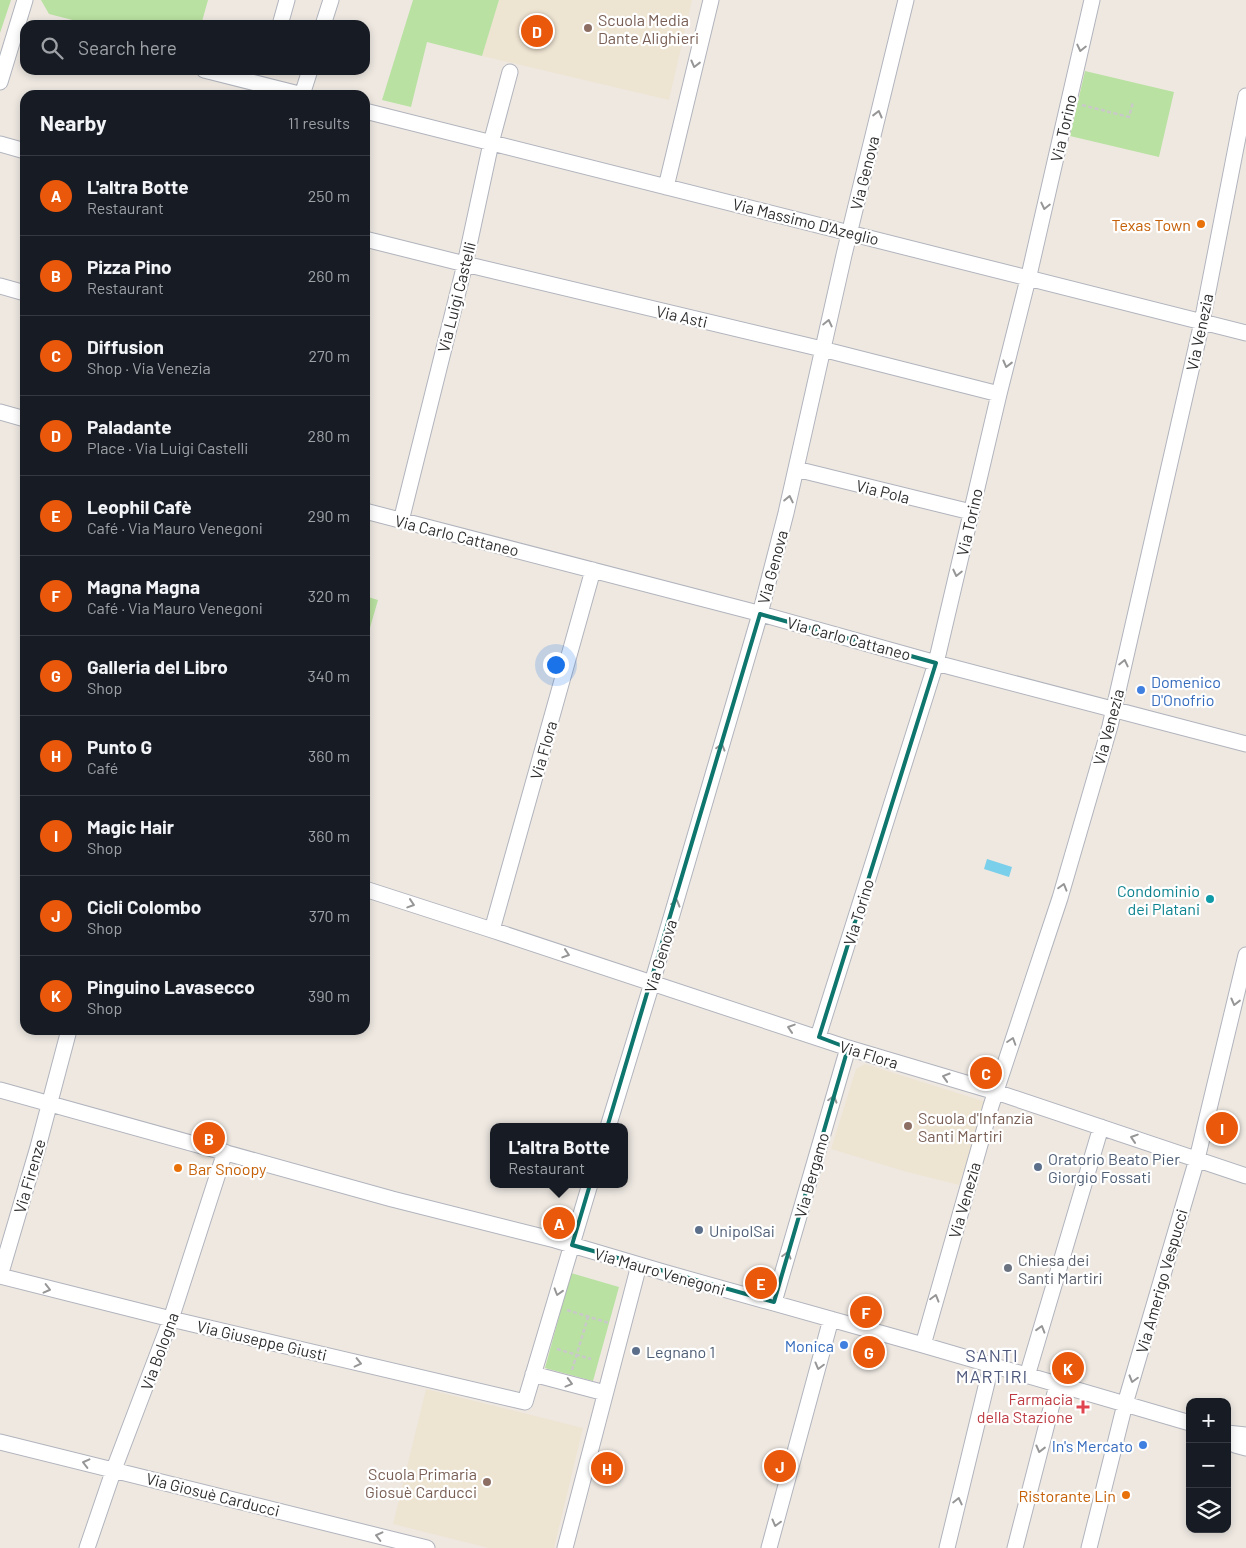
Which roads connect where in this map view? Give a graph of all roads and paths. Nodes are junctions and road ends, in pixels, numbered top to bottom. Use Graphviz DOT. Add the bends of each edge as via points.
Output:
graph roads {
  1 [pos="25,0"];
  2 [pos="288,0"];
  3 [pos="331,0"];
  4 [pos="711,0"];
  5 [pos="906,0"];
  6 [pos="1092,0"];
  7 [pos="23,20"];
  8 [pos="282,20"];
  9 [pos="325,20"];
  10 [pos="20,32"];
  11 [pos="510,72"];
  12 [pos="246,75"];
  13 [pos="309,75"];
  14 [pos="263,77"];
  15 [pos="0,82"];
  16 [pos="292,90"];
  17 [pos="304,90"];
  18 [pos="1246,96"];
  19 [pos="1069,102"];
  20 [pos="1133,102"];
  21 [pos="370,112"];
  22 [pos="492,143"];
  23 [pos="0,144"];
  24 [pos="20,150"];
  25 [pos="666,187"];
  26 [pos="849,232"];
  27 [pos="370,240"];
  28 [pos="465,264"];
  29 [pos="1029,278"];
  30 [pos="0,286"];
  31 [pos="20,292"];
  32 [pos="1202,322"];
  33 [pos="1246,333"];
  34 [pos="822,349"];
  35 [pos="999,394"];
  36 [pos="0,412"];
  37 [pos="20,418"];
  38 [pos="796,469"];
  39 [pos="370,512"];
  40 [pos="971,512"];
  41 [pos="400,521"];
  42 [pos="593,570"];
  43 [pos="760,614"];
  44 [pos="936,662"];
  45 [pos="1114,709"];
  46 [pos="1246,744"];
  47 [pos="370,891"];
  48 [pos="492,930"];
  49 [pos="1246,955"];
  50 [pos="652,983"];
  51 [pos="68,1035"];
  52 [pos="818,1037"];
  53 [pos="848,1048"];
  54 [pos="0,1090"];
  55 [pos="996,1092"];
  56 [pos="49,1104"];
  57 [pos="609,1123"];
  58 [pos="1101,1127"];
  59 [pos="225,1152"];
  60 [pos="1197,1159"];
  61 [pos="1246,1176"];
  62 [pos="589,1188"];
  63 [pos="572,1245"];
  64 [pos="639,1265"];
  65 [pos="0,1276"];
  66 [pos="774,1302"];
  67 [pos="553,1306"];
  68 [pos="588,1317"];
  69 [pos="171,1319"];
  70 [pos="831,1319"];
  71 [pos="622,1326"];
  72 [pos="923,1345"];
  73 [pos="557,1349"];
  74 [pos="576,1355"];
  75 [pos="591,1359"];
  76 [pos="991,1366"];
  77 [pos="533,1374"];
  78 [pos="1027,1376"];
  79 [pos="568,1383"];
  80 [pos="1057,1385"];
  81 [pos="604,1393"];
  82 [pos="1125,1404"];
  83 [pos="1186,1422"];
  84 [pos="1231,1434"];
  85 [pos="1246,1435"];
  86 [pos="1231,1439"];
  87 [pos="0,1442"];
  88 [pos="1246,1448"];
  89 [pos="114,1469"];
  90 [pos="88,1548"];
  91 [pos="427,1548"];
  92 [pos="565,1548"];
  93 [pos="769,1548"];
  94 [pos="947,1548"];
  95 [pos="1015,1548"];
  96 [pos="1089,1548"];
  1 -- 7 [label="street"];
  2 -- 8 [label="street"];
  3 -- 9 [label="street"];
  4 -- 25 [label="street, one-way"];
  26 -- 5 [label="street, Via Genova, one-way"];
  6 -- 19 [label="street, Via Torino, one-way"];
  10 -- 15 [label="street"];
  11 -- 22 [label="street, Via Luigi Castelli"];
  12 -- 14 [label="street"];
  13 -- 17 [label="street"];
  14 -- 16 [label="street"];
  18 -- 32 [label="street, Via Venezia"];
  19 -- 20 [label="path" via="1129,117"];
  19 -- 29 [label="street, Via Torino, one-way"];
  21 -- 22 [label="street, Via Massimo D'Azeglio"];
  22 -- 25 [label="street, Via Massimo D'Azeglio"];
  22 -- 28 [label="street, Via Luigi Castelli"];
  23 -- 24 [label="street"];
  25 -- 26 [label="street, Via Massimo D'Azeglio"];
  26 -- 29 [label="street, Via Massimo D'Azeglio"];
  34 -- 26 [label="street, Via Genova, one-way"];
  27 -- 28 [label="street, Via Asti"];
  28 -- 34 [label="street, Via Asti"];
  28 -- 41 [label="street, Via Luigi Castelli"];
  29 -- 32 [label="street, Via Massimo D'Azeglio"];
  29 -- 35 [label="street, Via Torino, one-way"];
  30 -- 31 [label="street"];
  32 -- 33 [label="street, Via Massimo D'Azeglio"];
  45 -- 32 [label="street, Via Venezia, one-way"];
  34 -- 35 [label="street, Via Asti"];
  34 -- 38 [label="street, Via Genova"];
  35 -- 40 [label="street, Via Torino"];
  36 -- 37 [label="street"];
  38 -- 40 [label="street, Via Pola"];
  43 -- 38 [label="street, Via Genova, one-way"];
  39 -- 41 [label="street, Via Carlo Cattaneo"];
  40 -- 44 [label="street, Via Torino, one-way"];
  41 -- 42 [label="street, Via Carlo Cattaneo"];
  42 -- 43 [label="street, Via Carlo Cattaneo"];
  42 -- 48 [label="street, Via Flora"];
  43 -- 44 [label="street, Via Carlo Cattaneo"];
  50 -- 43 [label="street, Via Genova, one-way"];
  44 -- 45 [label="street, Via Carlo Cattaneo"];
  44 -- 52 [label="street, Via Torino"];
  45 -- 46 [label="street, Via Carlo Cattaneo"];
  55 -- 45 [label="street, Via Venezia, one-way" via="1060,898"];
  47 -- 48 [label="street, Via Flora, one-way"];
  48 -- 50 [label="street, Via Flora, one-way"];
  49 -- 60 [label="street, Via Amerigo Vespucci, one-way"];
  52 -- 50 [label="street, Via Flora, one-way"];
  50 -- 57 [label="street, Via Genova"];
  51 -- 56 [label="street, Via Firenze"];
  52 -- 53 [label="street, Via Flora"];
  55 -- 53 [label="street, Via Flora, one-way"];
  66 -- 53 [label="street, Via Bergamo, one-way"];
  54 -- 56 [label="street, Via Mauro Venegoni"];
  55 -- 58 [label="street, Via Flora"];
  72 -- 55 [label="street, Via Venezia, one-way"];
  56 -- 59 [label="street, Via Mauro Venegoni"];
  56 -- 65 [label="street, Via Firenze"];
  60 -- 58 [label="street, Via Flora, one-way"];
  78 -- 58 [label="street, one-way"];
  59 -- 63 [label="street, Via Mauro Venegoni"];
  59 -- 69 [label="street, Via Bologna"];
  60 -- 61 [label="street, Via Flora"];
  60 -- 82 [label="street, Via Amerigo Vespucci, one-way"];
  62 -- 63 [label="street"];
  63 -- 64 [label="street, Via Mauro Venegoni"];
  63 -- 67 [label="street, one-way"];
  64 -- 66 [label="street, Via Mauro Venegoni"];
  64 -- 71 [label="street"];
  65 -- 69 [label="street, Via Giuseppe Giusti, one-way"];
  66 -- 70 [label="street, Via Mauro Venegoni"];
  67 -- 68 [label="path"];
  67 -- 77 [label="street"];
  68 -- 71 [label="path"];
  68 -- 74 [label="path"];
  69 -- 77 [label="street, Via Giuseppe Giusti, one-way" via="525,1402"];
  69 -- 89 [label="street, Via Bologna"];
  70 -- 72 [label="street, Via Mauro Venegoni"];
  70 -- 93 [label="street, one-way"];
  71 -- 81 [label="street"];
  72 -- 76 [label="street, Via Mauro Venegoni"];
  73 -- 74 [label="path"];
  74 -- 75 [label="path"];
  74 -- 79 [label="path"];
  76 -- 78 [label="street, Via Mauro Venegoni"];
  94 -- 76 [label="street, one-way"];
  77 -- 79 [label="street"];
  78 -- 80 [label="street, Via Mauro Venegoni"];
  79 -- 81 [label="street, one-way"];
  80 -- 82 [label="street, Via Mauro Venegoni"];
  80 -- 95 [label="street, one-way"];
  81 -- 92 [label="street"];
  82 -- 83 [label="street, Via Mauro Venegoni"];
  82 -- 96 [label="street, Via Amerigo Vespucci"];
  84 -- 85 [label="street"];
  86 -- 88 [label="street" via="1235,1445"];
  89 -- 87 [label="street, Via Giosuè Carducci, one-way"];
  89 -- 90 [label="street, Via Bologna"];
  91 -- 89 [label="street, Via Giosuè Carducci, one-way"];
}
